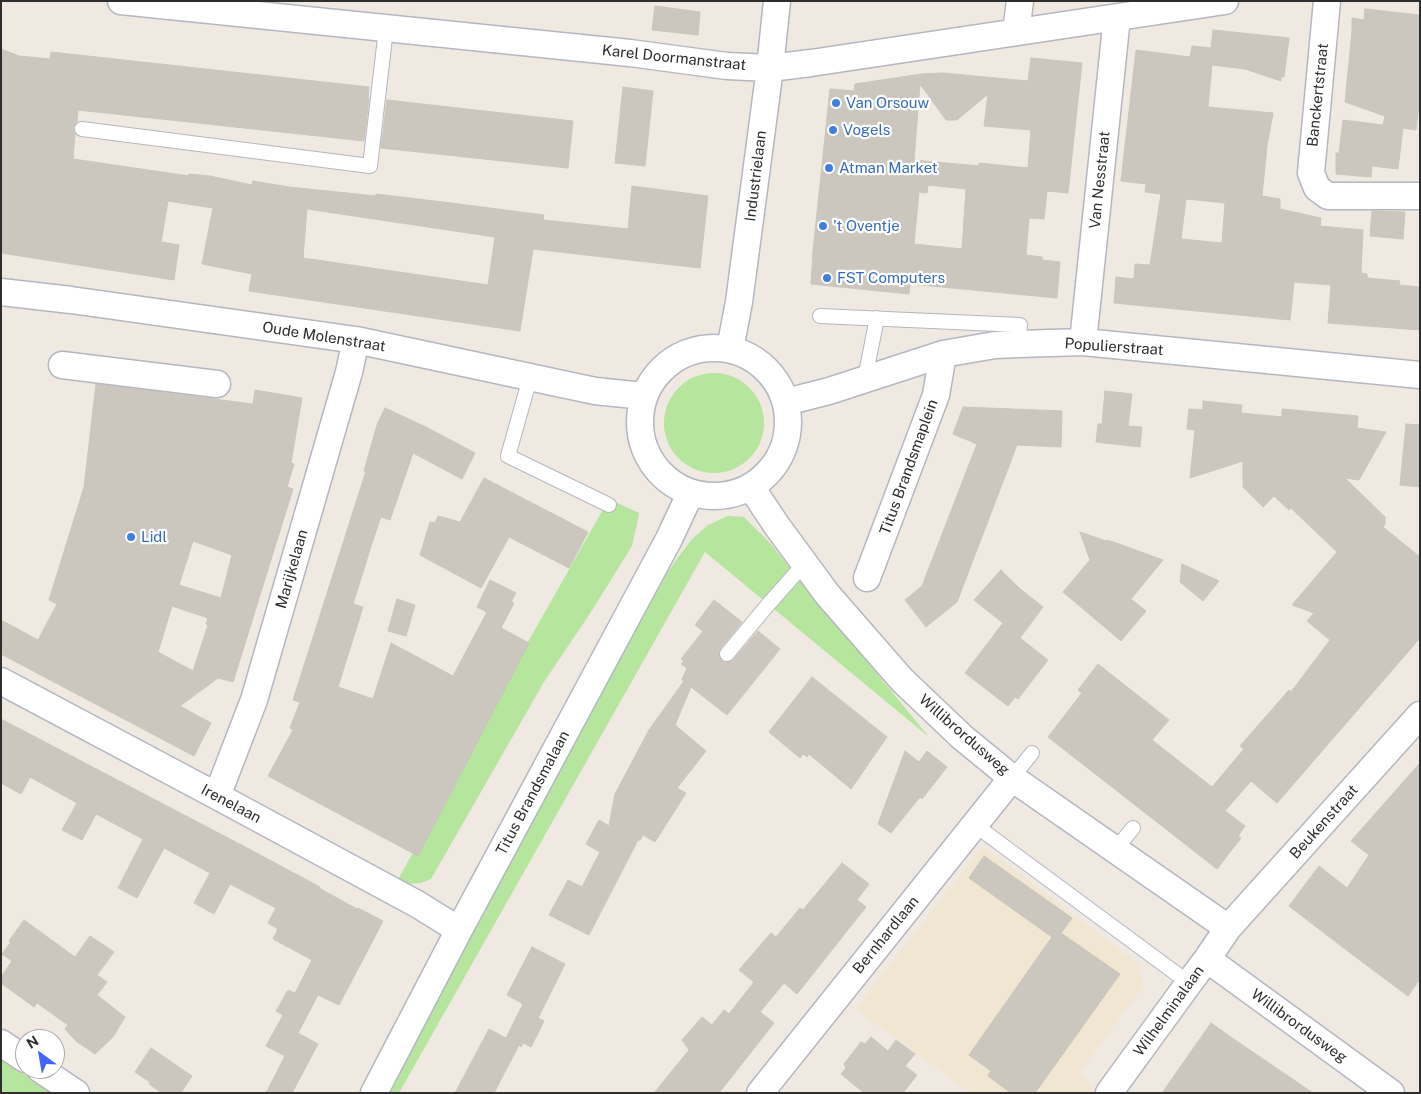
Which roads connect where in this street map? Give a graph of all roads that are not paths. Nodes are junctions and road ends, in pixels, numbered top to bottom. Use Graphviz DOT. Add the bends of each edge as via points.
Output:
graph roads {
  1 [pos="121,1"];
  2 [pos="777,1"];
  3 [pos="1020,1"];
  4 [pos="1225,1"];
  5 [pos="1327,1"];
  6 [pos="1117,17"];
  7 [pos="386,29"];
  8 [pos="1016,32"];
  9 [pos="770,68"];
  10 [pos="82,129"];
  11 [pos="1420,196"];
  12 [pos="1,292"];
  13 [pos="820,316"];
  14 [pos="877,318"];
  15 [pos="356,340"];
  16 [pos="1083,342"];
  17 [pos="1018,344"];
  18 [pos="730,349"];
  19 [pos="943,354"];
  20 [pos="62,365"];
  21 [pos="1420,375"];
  22 [pos="530,378"];
  23 [pos="865,378"];
  24 [pos="217,384"];
  25 [pos="644,396"];
  26 [pos="786,402"];
  27 [pos="751,487"];
  28 [pos="690,494"];
  29 [pos="609,505"];
  30 [pos="804,564"];
  31 [pos="867,578"];
  32 [pos="727,654"];
  33 [pos="1,681"];
  34 [pos="1420,715"];
  35 [pos="1032,753"];
  36 [pos="1012,778"];
  37 [pos="217,796"];
  38 [pos="975,825"];
  39 [pos="1133,828"];
  40 [pos="1115,850"];
  41 [pos="1228,928"];
  42 [pos="459,930"];
  43 [pos="1207,959"];
  44 [pos="1188,983"];
  45 [pos="1,1043"];
  46 [pos="15,1052"];
  47 [pos="55,1079"];
  48 [pos="76,1093"];
  49 [pos="374,1093"];
  50 [pos="760,1093"];
  51 [pos="1109,1093"];
  52 [pos="1391,1093"];
  1 -- 7 [label="street, Karel Doormanstraat"];
  2 -- 9 [label="street, Industrielaan"];
  3 -- 8 [label="street"];
  4 -- 6 [label="street, Karel Doormanstraat"];
  5 -- 11 [label="street, Banckertstraat" via="1310,172 1317,188 1328,196"];
  6 -- 8 [label="street, Karel Doormanstraat"];
  6 -- 16 [label="street, Van Nesstraat"];
  7 -- 9 [label="street, Karel Doormanstraat"];
  7 -- 10 [label="lane" via="370,166"];
  8 -- 9 [label="street, Karel Doormanstraat"];
  9 -- 18 [label="street, Industrielaan"];
  12 -- 15 [label="street, Oude Molenstraat"];
  13 -- 14 [label="lane"];
  14 -- 17 [label="lane" via="1020,325"];
  14 -- 23 [label="lane"];
  15 -- 22 [label="street, Oude Molenstraat"];
  15 -- 37 [label="street, Marijkelaan" via="254,700"];
  16 -- 17 [label="street, Populierstraat"];
  16 -- 21 [label="street, Populierstraat"];
  17 -- 19 [label="street, Populierstraat"];
  18 -- 25 [label="street" via="688,352 669,362 654,378"];
  18 -- 26 [label="street" via="749,356 765,368 778,384"];
  19 -- 23 [label="street, Populierstraat"];
  19 -- 31 [label="street, Titus Brandsmaplein" via="936,395"];
  20 -- 24 [label="street"];
  22 -- 25 [label="street, Oude Molenstraat" via="595,391"];
  22 -- 29 [label="lane" via="508,456"];
  23 -- 26 [label="street, Populierstraat"];
  25 -- 28 [label="street" via="639,420 642,444 652,466 669,483"];
  26 -- 27 [label="street" via="789,426 784,448 773,468"];
  27 -- 28 [label="street" via="736,494 713,497"];
  27 -- 30 [label="street, Willibrordusweg"];
  28 -- 42 [label="street, Titus Brandsmalaan" via="669,539"];
  30 -- 32 [label="lane"];
  30 -- 36 [label="street, Willibrordusweg" via="902,680 962,737"];
  33 -- 37 [label="street, Irenelaan"];
  34 -- 41 [label="street, Beukenstraat"];
  35 -- 36 [label="lane"];
  36 -- 38 [label="street, Bernhardlaan"];
  36 -- 40 [label="street, Willibrordusweg"];
  37 -- 42 [label="street, Irenelaan"];
  38 -- 44 [label="lane"];
  38 -- 50 [label="street, Bernhardlaan"];
  39 -- 40 [label="lane"];
  40 -- 41 [label="street, Willibrordusweg"];
  41 -- 43 [label="street, Wilhelminalaan"];
  42 -- 49 [label="street, Titus Brandsmalaan"];
  43 -- 44 [label="street, Wilhelminalaan"];
  43 -- 52 [label="street, Willibrordusweg"];
  44 -- 51 [label="street, Wilhelminalaan"];
  45 -- 46 [label="street"];
  47 -- 48 [label="street"];
}
